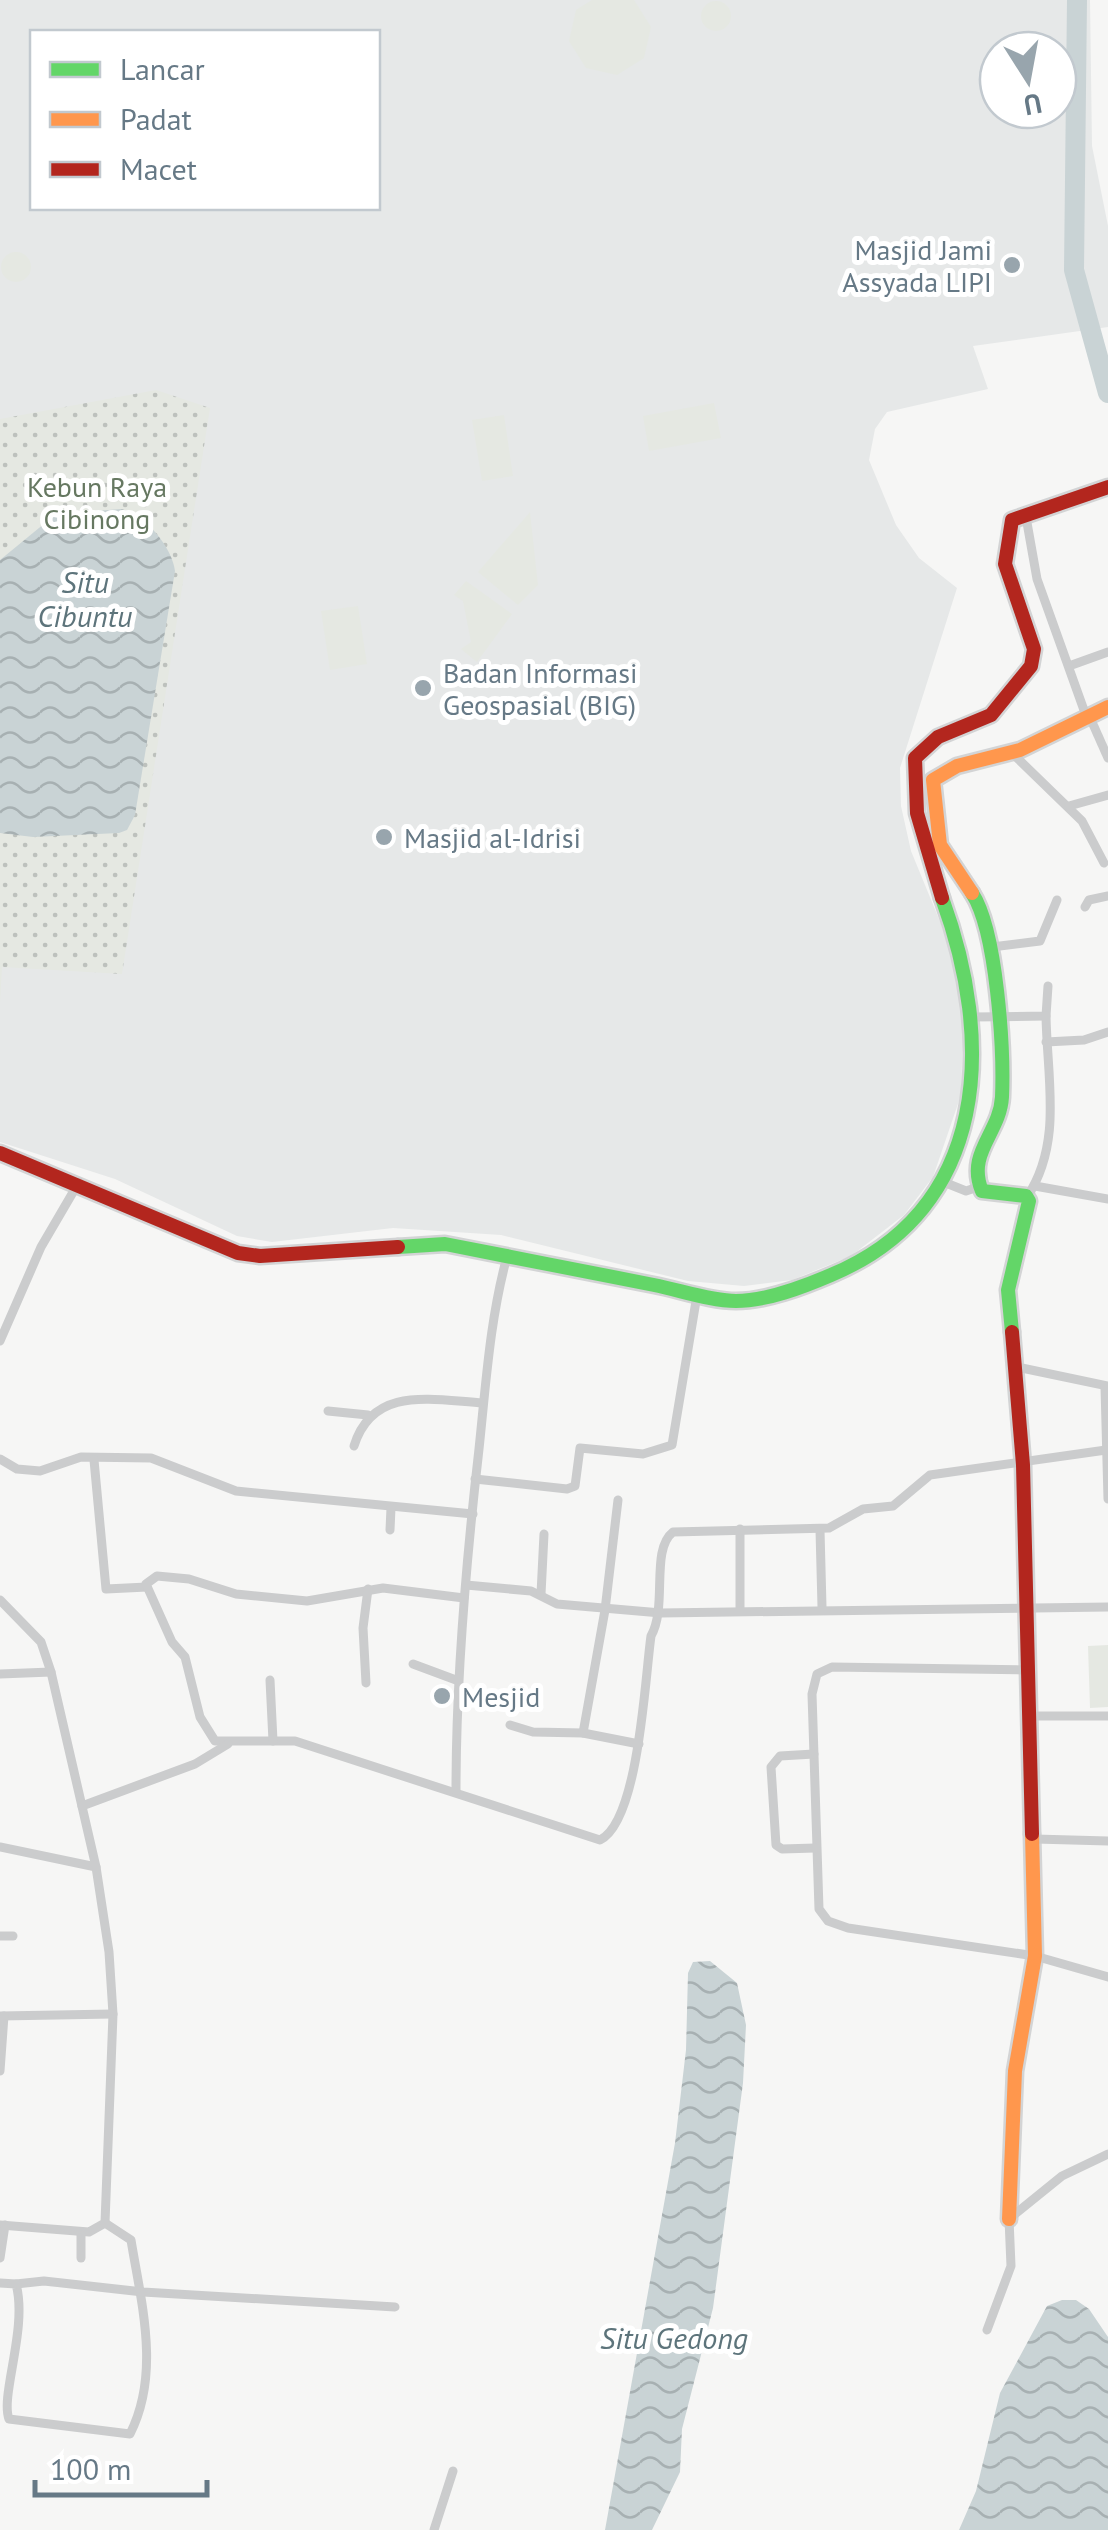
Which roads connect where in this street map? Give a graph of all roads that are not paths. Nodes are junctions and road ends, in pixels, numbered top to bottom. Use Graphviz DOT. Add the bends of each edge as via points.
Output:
graph roads {
  1 [pos="1108,487"];
  2 [pos="1026,517"];
  3 [pos="1108,652"];
  4 [pos="1070,666"];
  5 [pos="1108,707"];
  6 [pos="1087,713"];
  7 [pos="1012,753"];
  8 [pos="1108,758"];
  9 [pos="1108,795"];
  10 [pos="1069,806"];
  11 [pos="1104,863"];
  12 [pos="1108,896"];
  13 [pos="1057,900"];
  14 [pos="1085,906"];
  15 [pos="992,947"];
  16 [pos="1048,986"];
  17 [pos="994,1016"];
  18 [pos="1046,1016"];
  19 [pos="973,1018"];
  20 [pos="1108,1032"];
  21 [pos="1046,1042"];
  22 [pos="0,1153"];
  23 [pos="79,1182"];
  24 [pos="946,1183"];
  25 [pos="978,1187"];
  26 [pos="1031,1191"];
  27 [pos="1108,1199"];
  28 [pos="508,1253"];
  29 [pos="696,1294"];
  30 [pos="0,1305"];
  31 [pos="15,1310"];
  32 [pos="0,1340"];
  33 [pos="1017,1368"];
  34 [pos="1106,1386"];
  35 [pos="483,1403"];
  36 [pos="328,1411"];
  37 [pos="368,1415"];
  38 [pos="354,1446"];
  39 [pos="1106,1450"];
  40 [pos="0,1459"];
  41 [pos="94,1460"];
  42 [pos="1023,1465"];
  43 [pos="475,1479"];
  44 [pos="1108,1499"];
  45 [pos="618,1500"];
  46 [pos="391,1508"];
  47 [pos="473,1514"];
  48 [pos="740,1529"];
  49 [pos="390,1530"];
  50 [pos="820,1530"];
  51 [pos="544,1534"];
  52 [pos="466,1585"];
  53 [pos="147,1587"];
  54 [pos="368,1589"];
  55 [pos="541,1594"];
  56 [pos="464,1598"];
  57 [pos="0,1600"];
  58 [pos="1027,1605"];
  59 [pos="1108,1607"];
  60 [pos="822,1608"];
  61 [pos="606,1610"];
  62 [pos="740,1611"];
  63 [pos="661,1613"];
  64 [pos="414,1664"];
  65 [pos="1030,1670"];
  66 [pos="51,1672"];
  67 [pos="0,1674"];
  68 [pos="270,1680"];
  69 [pos="456,1680"];
  70 [pos="366,1683"];
  71 [pos="1031,1716"];
  72 [pos="1108,1716"];
  73 [pos="510,1724"];
  74 [pos="584,1734"];
  75 [pos="273,1740"];
  76 [pos="228,1744"];
  77 [pos="639,1744"];
  78 [pos="814,1754"];
  79 [pos="456,1790"];
  80 [pos="82,1806"];
  81 [pos="1035,1839"];
  82 [pos="1108,1840"];
  83 [pos="0,1847"];
  84 [pos="815,1848"];
  85 [pos="96,1867"];
  86 [pos="0,1936"];
  87 [pos="13,1936"];
  88 [pos="1035,1956"];
  89 [pos="1108,1977"];
  90 [pos="112,2014"];
  91 [pos="2,2016"];
  92 [pos="0,2071"];
  93 [pos="1108,2154"];
  94 [pos="1009,2219"];
  95 [pos="106,2224"];
  96 [pos="3,2225"];
  97 [pos="81,2232"];
  98 [pos="0,2258"];
  99 [pos="81,2258"];
  100 [pos="0,2283"];
  101 [pos="16,2284"];
  102 [pos="143,2292"];
  103 [pos="395,2307"];
  104 [pos="986,2330"];
  105 [pos="454,2471"];
  106 [pos="434,2530"];
  1 -- 2 [label="street"];
  2 -- 4 [label="street" via="1037,579"];
  2 -- 19 [label="street" via="1012,520 1004,558 1034,649 1031,666 991,715 938,737 915,758 912,788 924,854 955,934"];
  3 -- 4 [label="street"];
  4 -- 6 [label="street"];
  5 -- 6 [label="street"];
  6 -- 7 [label="street"];
  6 -- 8 [label="street"];
  7 -- 10 [label="street"];
  7 -- 15 [label="street" via="943,771 933,780 940,845 979,904"];
  9 -- 10 [label="street"];
  10 -- 11 [label="street"];
  12 -- 14 [label="street"];
  13 -- 15 [label="street" via="1040,942"];
  15 -- 17 [label="street"];
  16 -- 18 [label="street"];
  17 -- 18 [label="street"];
  17 -- 19 [label="street"];
  17 -- 25 [label="street" via="1002,1101 977,1158"];
  18 -- 21 [label="street"];
  19 -- 24 [label="street" via="974,1096"];
  20 -- 21 [label="street"];
  21 -- 26 [label="street" via="1051,1104 1045,1158"];
  22 -- 23 [label="street"];
  23 -- 28 [label="street" via="238,1253 278,1258 416,1243"];
  23 -- 31 [label="street"];
  24 -- 25 [label="street"];
  24 -- 29 [label="street" via="908,1231 840,1274 767,1297 736,1301"];
  25 -- 26 [label="street"];
  26 -- 27 [label="street"];
  26 -- 33 [label="street" via="1008,1290"];
  28 -- 29 [label="street"];
  28 -- 35 [label="street"];
  29 -- 43 [label="street" via="672,1446 643,1454 580,1448 575,1486 566,1490"];
  30 -- 31 [label="street"];
  31 -- 32 [label="street"];
  33 -- 34 [label="street"];
  33 -- 42 [label="street"];
  34 -- 39 [label="street"];
  35 -- 37 [label="street" via="395,1402"];
  35 -- 43 [label="street"];
  36 -- 37 [label="street"];
  37 -- 38 [label="street"];
  39 -- 42 [label="street"];
  39 -- 44 [label="street"];
  40 -- 41 [label="street" via="27,1471 81,1457"];
  41 -- 46 [label="street" via="151,1458 236,1491"];
  41 -- 53 [label="street" via="107,1592"];
  42 -- 50 [label="street" via="930,1475 888,1508 863,1509"];
  42 -- 58 [label="street"];
  43 -- 47 [label="street"];
  45 -- 61 [label="street"];
  46 -- 47 [label="street"];
  46 -- 49 [label="street"];
  47 -- 52 [label="street"];
  48 -- 50 [label="street"];
  48 -- 62 [label="street"];
  48 -- 63 [label="street" via="679,1530 666,1537"];
  50 -- 60 [label="street"];
  51 -- 55 [label="street"];
  52 -- 55 [label="street"];
  52 -- 56 [label="street"];
  53 -- 54 [label="street" via="158,1576 307,1601"];
  53 -- 76 [label="street" via="184,1657 204,1727 215,1741"];
  54 -- 56 [label="street"];
  54 -- 70 [label="street"];
  55 -- 61 [label="street" via="556,1604"];
  56 -- 69 [label="street"];
  57 -- 66 [label="street" via="41,1642"];
  58 -- 59 [label="street"];
  58 -- 60 [label="street"];
  58 -- 65 [label="street"];
  60 -- 62 [label="street"];
  61 -- 63 [label="street"];
  61 -- 74 [label="street"];
  62 -- 63 [label="street"];
  63 -- 77 [label="street" via="651,1636"];
  64 -- 69 [label="street"];
  65 -- 71 [label="street"];
  65 -- 78 [label="street" via="826,1668 813,1686"];
  66 -- 67 [label="street"];
  66 -- 80 [label="street"];
  68 -- 75 [label="street"];
  69 -- 79 [label="street"];
  71 -- 72 [label="street"];
  71 -- 81 [label="street"];
  73 -- 74 [label="street"];
  74 -- 77 [label="street"];
  75 -- 76 [label="street"];
  75 -- 79 [label="street"];
  76 -- 80 [label="street" via="202,1761"];
  77 -- 79 [label="street" via="616,1822 600,1840"];
  78 -- 84 [label="street"];
  78 -- 84 [label="street" via="780,1756 771,1767 776,1845"];
  80 -- 85 [label="street"];
  81 -- 82 [label="street"];
  81 -- 88 [label="street"];
  83 -- 85 [label="street"];
  84 -- 88 [label="street" via="818,1909 828,1922"];
  85 -- 90 [label="street"];
  86 -- 87 [label="street"];
  88 -- 89 [label="street"];
  88 -- 94 [label="street" via="1016,2071"];
  90 -- 91 [label="street"];
  90 -- 95 [label="street"];
  91 -- 92 [label="street"];
  93 -- 94 [label="street" via="1062,2176"];
  94 -- 104 [label="street" via="1011,2266"];
  95 -- 97 [label="street"];
  95 -- 102 [label="street" via="131,2240"];
  96 -- 97 [label="street"];
  96 -- 98 [label="street"];
  97 -- 99 [label="street"];
  100 -- 101 [label="street"];
  101 -- 102 [label="street" via="44,2280"];
  101 -- 102 [label="street" via="18,2347 3,2406 9,2420 122,2436 133,2429 148,2353"];
  102 -- 103 [label="street"];
  105 -- 106 [label="street"];
}
